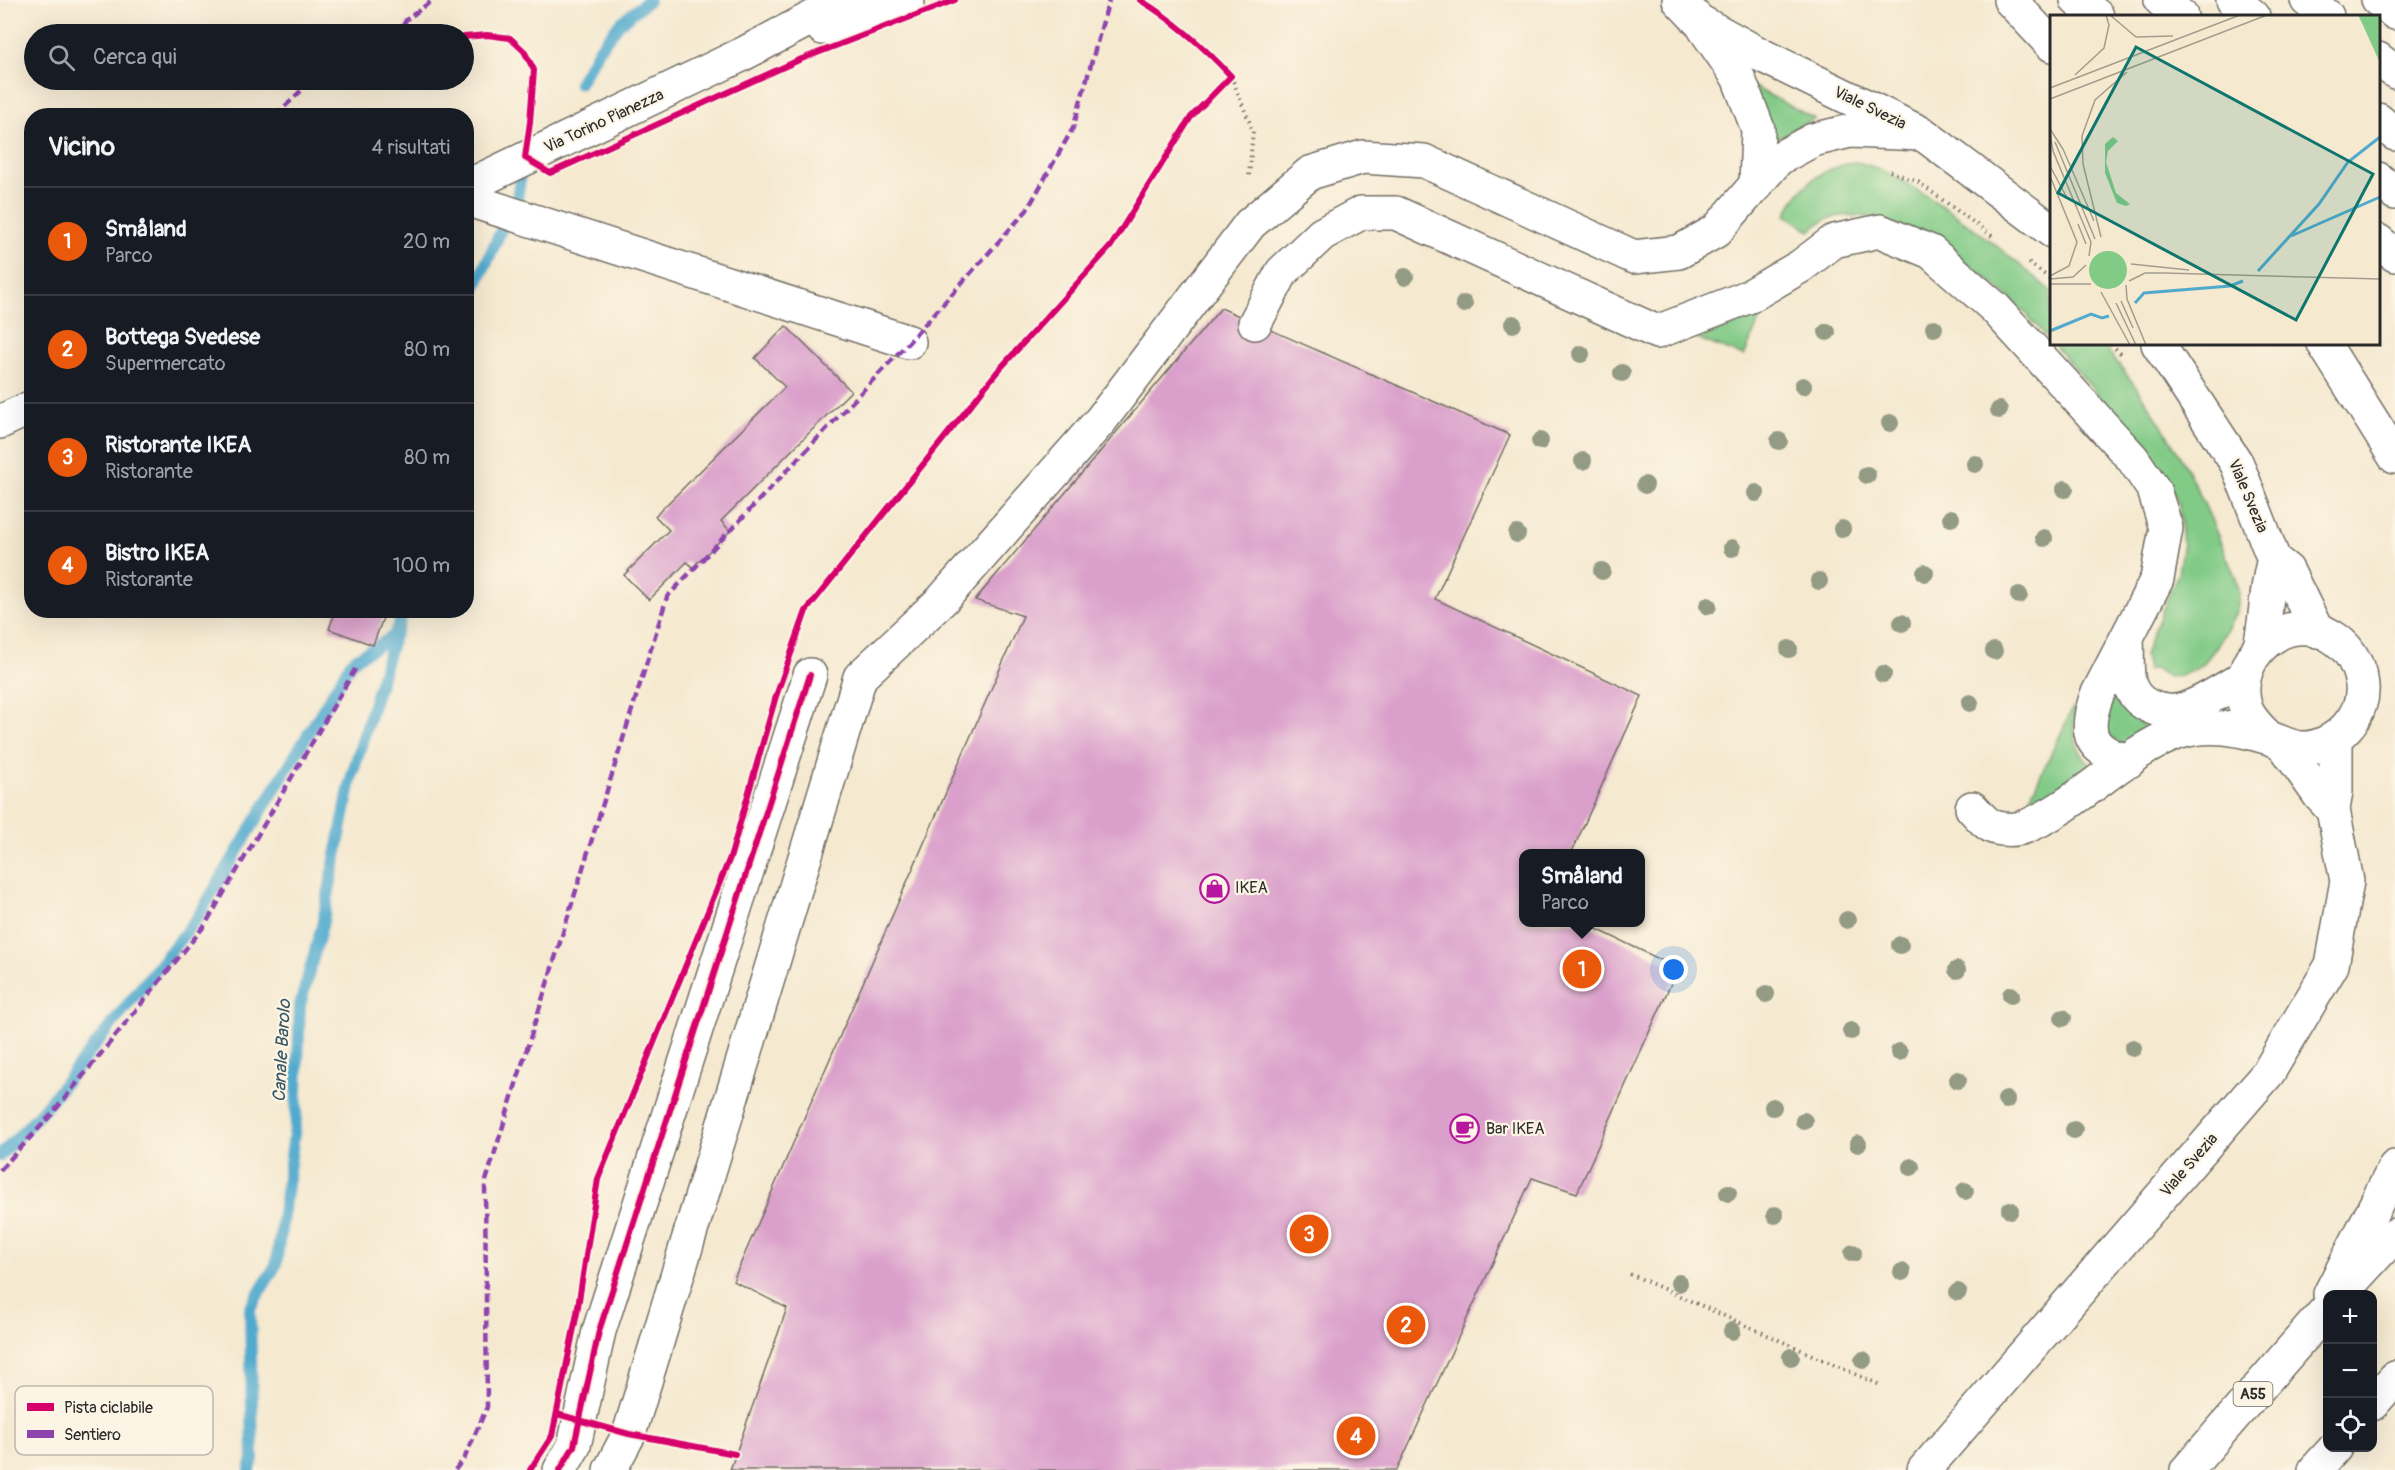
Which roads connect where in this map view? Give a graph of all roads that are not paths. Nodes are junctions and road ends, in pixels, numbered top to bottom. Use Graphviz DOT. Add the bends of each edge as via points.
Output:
graph roads {
  1 [pos="846,0"];
  2 [pos="908,0"];
  3 [pos="2010,0"];
  4 [pos="2077,0"];
  5 [pos="2161,0"];
  6 [pos="2233,0"];
  7 [pos="2307,0"];
  8 [pos="2378,0"];
  9 [pos="1689,11"];
  10 [pos="2395,13"];
  11 [pos="2096,15"];
  12 [pos="2180,15"];
  13 [pos="2252,15"];
  14 [pos="2326,15"];
  15 [pos="2050,43"];
  16 [pos="741,55"];
  17 [pos="2380,59"];
  18 [pos="2395,72"];
  19 [pos="2380,121"];
  20 [pos="1923,134"];
  21 [pos="2395,134"];
  22 [pos="2380,180"];
  23 [pos="474,183"];
  24 [pos="1756,186"];
  25 [pos="2395,193"];
  26 [pos="474,202"];
  27 [pos="2050,229"];
  28 [pos="2380,242"];
  29 [pos="2395,255"];
  30 [pos="1255,323"];
  31 [pos="909,342"];
  32 [pos="2159,345"];
  33 [pos="2325,345"];
  34 [pos="24,410"];
  35 [pos="0,422"];
  36 [pos="2395,457"];
  37 [pos="2274,560"];
  38 [pos="2318,631"];
  39 [pos="2127,640"];
  40 [pos="2260,646"];
  41 [pos="810,675"];
  42 [pos="2244,677"];
  43 [pos="2336,737"];
  44 [pos="2276,741"];
  45 [pos="2129,761"];
  46 [pos="1972,808"];
  47 [pos="2333,810"];
  48 [pos="2395,1167"];
  49 [pos="2395,1235"];
  50 [pos="2335,1290"];
  51 [pos="2342,1290"];
  52 [pos="2323,1310"];
  53 [pos="2395,1378"];
  54 [pos="2377,1399"];
  55 [pos="2331,1452"];
  56 [pos="560,1470"];
  57 [pos="610,1470"];
  58 [pos="1924,1470"];
  59 [pos="2187,1470"];
  60 [pos="2315,1470"];
  1 -- 16 [label="main road, Via Torino Pianezza"];
  2 -- 16 [label="main road, Via Torino Pianezza"];
  3 -- 15 [label="main road"];
  4 -- 11 [label="main road"];
  5 -- 12 [label="main road"];
  6 -- 13 [label="main road"];
  7 -- 14 [label="main road"];
  8 -- 10 [label="main road"];
  9 -- 20 [label="main road, Viale Svezia" via="1761,55"];
  9 -- 24 [label="main road" via="1738,77 1758,129"];
  16 -- 23 [label="main road, Via Torino Pianezza"];
  17 -- 18 [label="main road"];
  19 -- 21 [label="main road"];
  20 -- 24 [label="main road" via="1850,131 1813,140 1778,159"];
  20 -- 27 [label="main road, Viale Svezia"];
  22 -- 25 [label="main road"];
  24 -- 57 [label="main road" via="1716,231 1679,252 1634,257 1424,161 1363,157 1310,172 1250,224 1101,420 942,600 860,677 629,1434"];
  26 -- 31 [label="main road"];
  28 -- 29 [label="main road"];
  30 -- 39 [label="main road" via="1282,272 1322,234 1360,213 1396,213 1657,332 1750,296 1834,241 1880,231 1931,252 1995,308 2133,459 2154,490 2166,528 2157,579"];
  32 -- 37 [label="main road, Viale Svezia" via="2237,464"];
  33 -- 36 [label="main road"];
  34 -- 35 [label="main road"];
  37 -- 38 [label="main road, Viale Svezia" via="2287,570"];
  37 -- 40 [label="main road"];
  38 -- 40 [label="main road" via="2289,629"];
  38 -- 43 [label="main road" via="2346,647 2357,664 2362,684 2360,704 2351,723"];
  39 -- 42 [label="main road" via="2128,680 2133,694 2146,705 2161,710 2181,710"];
  39 -- 45 [label="main road" via="2097,695 2090,724 2092,737 2101,751"];
  40 -- 42 [label="main road" via="2249,660"];
  41 -- 56 [label="main road" via="598,1331 574,1446"];
  42 -- 44 [label="main road" via="2247,711 2256,726"];
  43 -- 44 [label="main road" via="2318,746 2301,748"];
  43 -- 47 [label="main road, Viale Svezia"];
  44 -- 45 [label="main road" via="2226,727 2200,729 2169,737"];
  44 -- 47 [label="main road, Viale Svezia"];
  45 -- 46 [label="main road" via="2066,805 2026,827 1997,828"];
  47 -- 58 [label="main road, Viale Svezia" via="2347,881 2332,965 2268,1073"];
  48 -- 50 [label="main road"];
  49 -- 51 [label="main road, A55"];
  52 -- 59 [label="main road, A55"];
  53 -- 54 [label="main road"];
  55 -- 60 [label="main road"];
}
